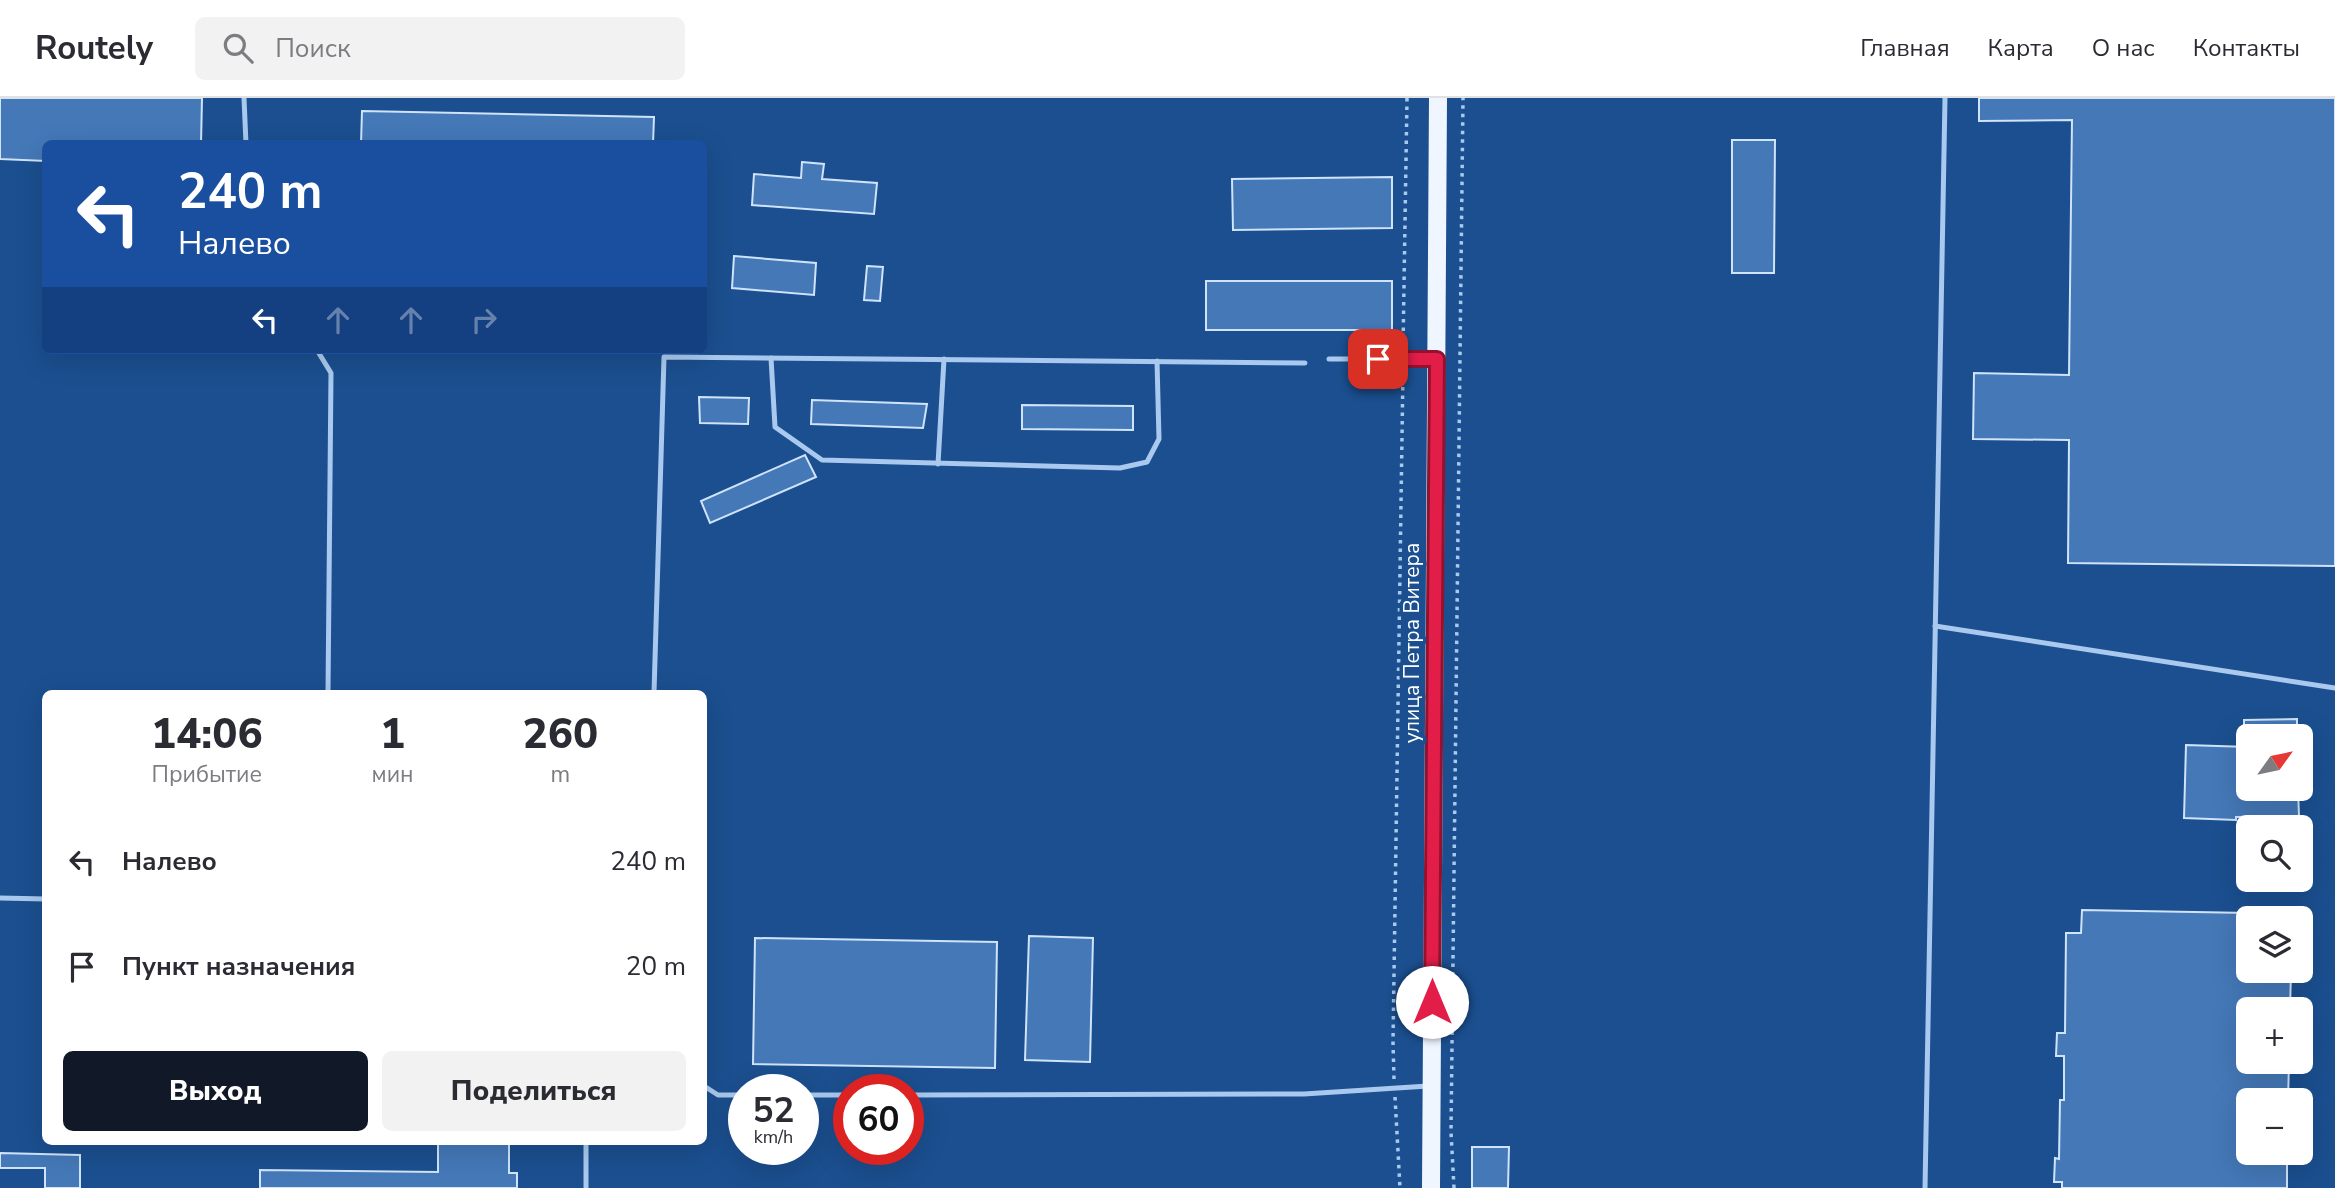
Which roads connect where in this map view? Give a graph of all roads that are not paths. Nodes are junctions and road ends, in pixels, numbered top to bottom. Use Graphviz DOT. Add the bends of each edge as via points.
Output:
graph roads {
  1 [pos="244,98"];
  2 [pos="1438,98"];
  3 [pos="1945,98"];
  4 [pos="246,140"];
  5 [pos="319,354"];
  6 [pos="771,358"];
  7 [pos="944,359"];
  8 [pos="1329,359"];
  9 [pos="1437,359"];
  10 [pos="1157,361"];
  11 [pos="1305,363"];
  12 [pos="938,464"];
  13 [pos="1935,626"];
  14 [pos="2335,688"];
  15 [pos="328,690"];
  16 [pos="654,690"];
  17 [pos="0,898"];
  18 [pos="42,899"];
  19 [pos="1431,1086"];
  20 [pos="707,1088"];
  21 [pos="728,1095"];
  22 [pos="924,1095"];
  23 [pos="586,1145"];
  24 [pos="586,1188"];
  25 [pos="1431,1188"];
  26 [pos="1925,1188"];
  1 -- 4 [label="lane"];
  2 -- 9 [label="main road, улица Петра Витера"];
  3 -- 13 [label="lane"];
  5 -- 15 [label="lane" via="331,373"];
  6 -- 7 [label="lane"];
  6 -- 12 [label="lane" via="775,427 822,460"];
  6 -- 16 [label="lane" via="664,357"];
  7 -- 10 [label="lane"];
  7 -- 12 [label="lane"];
  8 -- 9 [label="lane"];
  9 -- 19 [label="main road, улица Петра Витера"];
  10 -- 11 [label="lane"];
  10 -- 12 [label="lane" via="1159,439 1147,462 1120,468"];
  13 -- 14 [label="lane"];
  13 -- 26 [label="lane"];
  17 -- 18 [label="lane"];
  19 -- 22 [label="lane" via="1304,1094"];
  19 -- 25 [label="main road, улица Петра Витера"];
  20 -- 21 [label="lane"];
  23 -- 24 [label="lane"];
}
